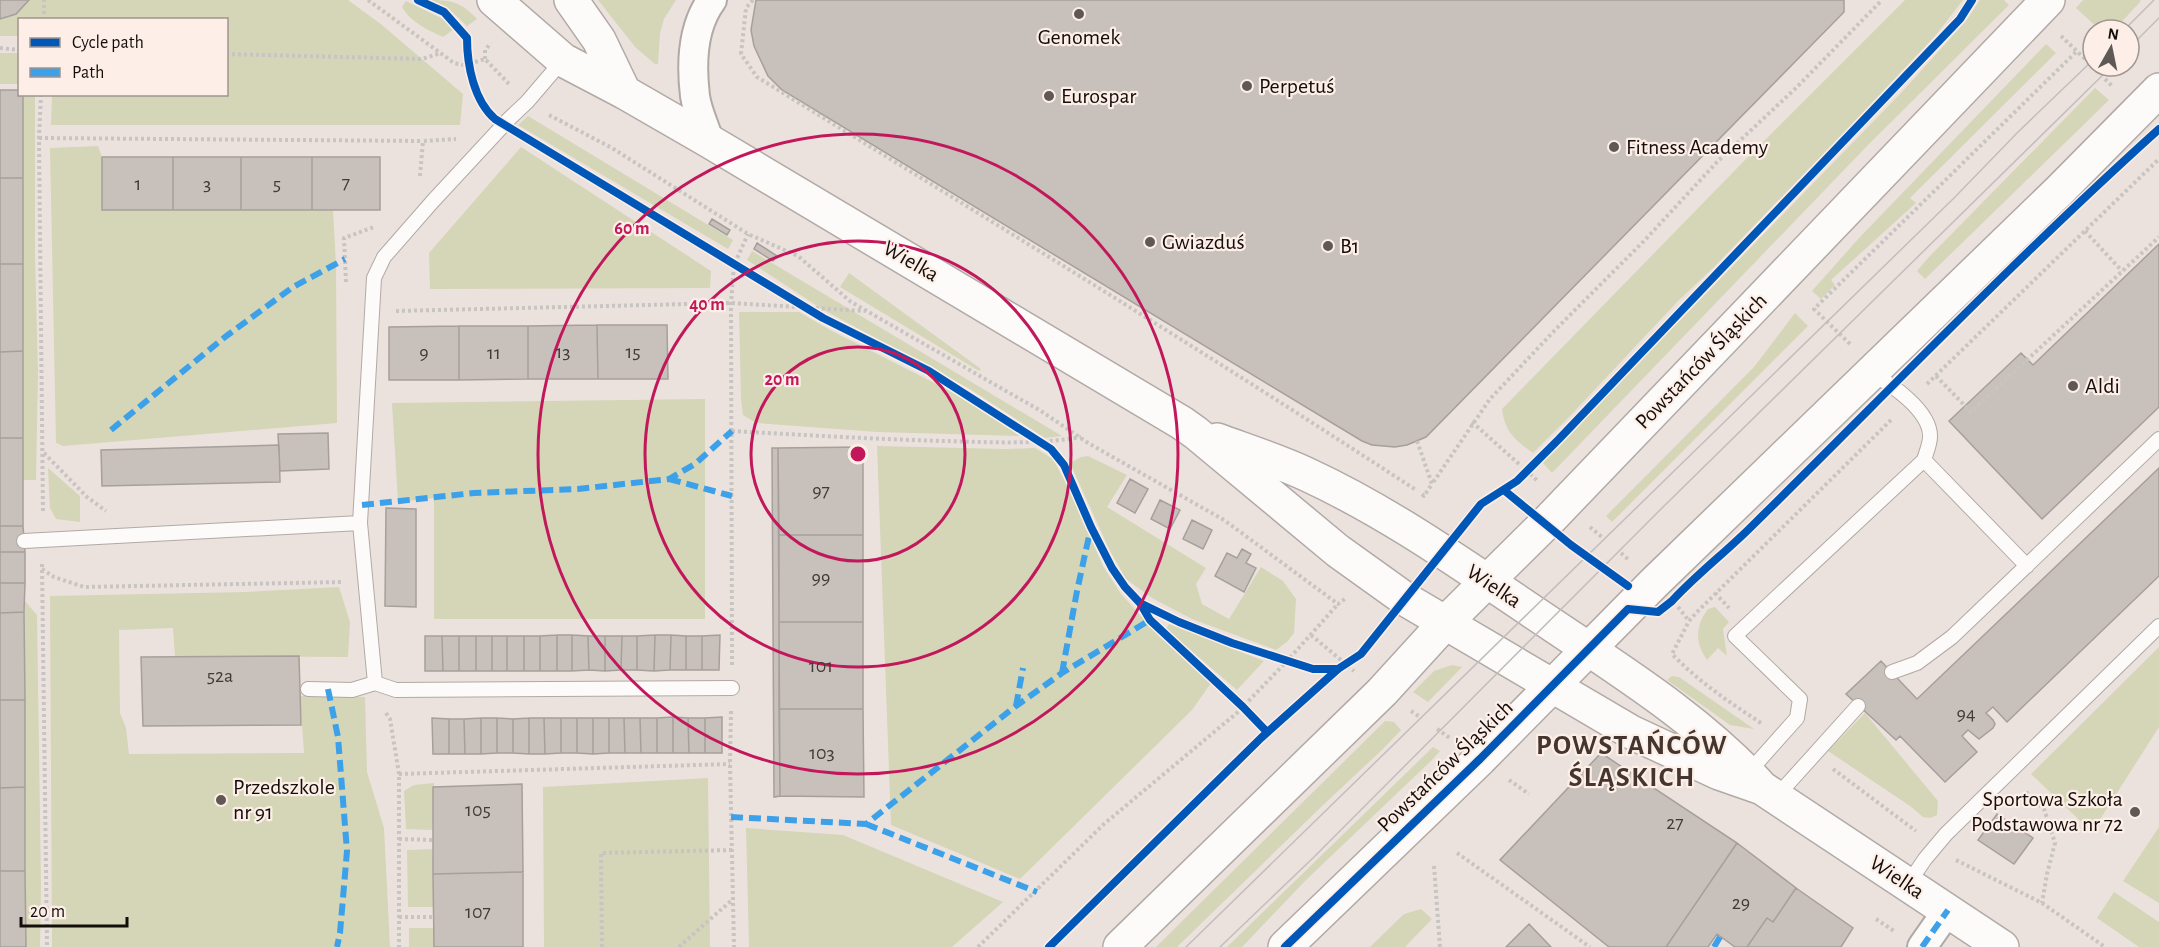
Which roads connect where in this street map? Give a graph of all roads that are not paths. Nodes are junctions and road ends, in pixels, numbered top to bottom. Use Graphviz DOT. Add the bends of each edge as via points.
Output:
graph roads {
  1 [pos="494,0"];
  2 [pos="571,0"];
  3 [pos="712,0"];
  4 [pos="2052,15"];
  5 [pos="563,60"];
  6 [pos="2159,90"];
  7 [pos="624,92"];
  8 [pos="709,141"];
  9 [pos="1870,373"];
  10 [pos="1196,433"];
  11 [pos="2159,439"];
  12 [pos="1924,460"];
  13 [pos="360,523"];
  14 [pos="24,541"];
  15 [pos="2027,566"];
  16 [pos="1488,581"];
  17 [pos="1445,623"];
  18 [pos="2159,626"];
  19 [pos="1587,649"];
  20 [pos="1892,672"];
  21 [pos="375,683"];
  22 [pos="1551,686"];
  23 [pos="732,688"];
  24 [pos="308,689"];
  25 [pos="1858,706"];
  26 [pos="1762,786"];
  27 [pos="1908,884"];
  28 [pos="1948,910"];
  29 [pos="1120,947"];
  30 [pos="1285,947"];
  31 [pos="1922,947"];
  32 [pos="2002,947"];
  1 -- 5 [label="street, Wielka"];
  2 -- 7 [label="street" via="599,40"];
  3 -- 8 [label="street" via="694,40 695,96"];
  4 -- 16 [label="street, Powstańców Śląskich"];
  5 -- 7 [label="street, Wielka"];
  5 -- 13 [label="lane" via="384,257 374,278"];
  6 -- 9 [label="street, Powstańców Śląskich"];
  7 -- 8 [label="street, Wielka"];
  8 -- 10 [label="street, Wielka"];
  9 -- 12 [label="lane" via="1892,386 1928,421 1931,437"];
  9 -- 19 [label="street, Powstańców Śląskich"];
  10 -- 16 [label="street, Wielka" via="1316,479 1374,509"];
  10 -- 17 [label="street, Wielka" via="1338,551"];
  11 -- 15 [label="lane"];
  12 -- 15 [label="lane"];
  12 -- 26 [label="lane" via="1735,636 1800,699 1797,718"];
  13 -- 14 [label="lane"];
  13 -- 21 [label="lane"];
  15 -- 20 [label="lane" via="1952,637 1917,663"];
  16 -- 17 [label="street, Powstańców Śląskich"];
  16 -- 19 [label="street, Wielka"];
  17 -- 22 [label="street, Wielka"];
  17 -- 29 [label="street, Powstańców Śląskich" via="1370,704"];
  18 -- 27 [label="lane" via="1936,845"];
  19 -- 22 [label="street, Powstańców Śląskich"];
  19 -- 26 [label="street, Wielka" via="1650,691 1730,754"];
  21 -- 23 [label="lane" via="396,690"];
  21 -- 24 [label="lane" via="352,690"];
  22 -- 26 [label="street, Wielka" via="1631,732 1719,773"];
  22 -- 30 [label="street, Powstańców Śląskich"];
  25 -- 26 [label="lane"];
  26 -- 27 [label="street, Wielka"];
  27 -- 28 [label="street, Wielka"];
  28 -- 31 [label="street"];
  28 -- 32 [label="street, Wielka"];
}
